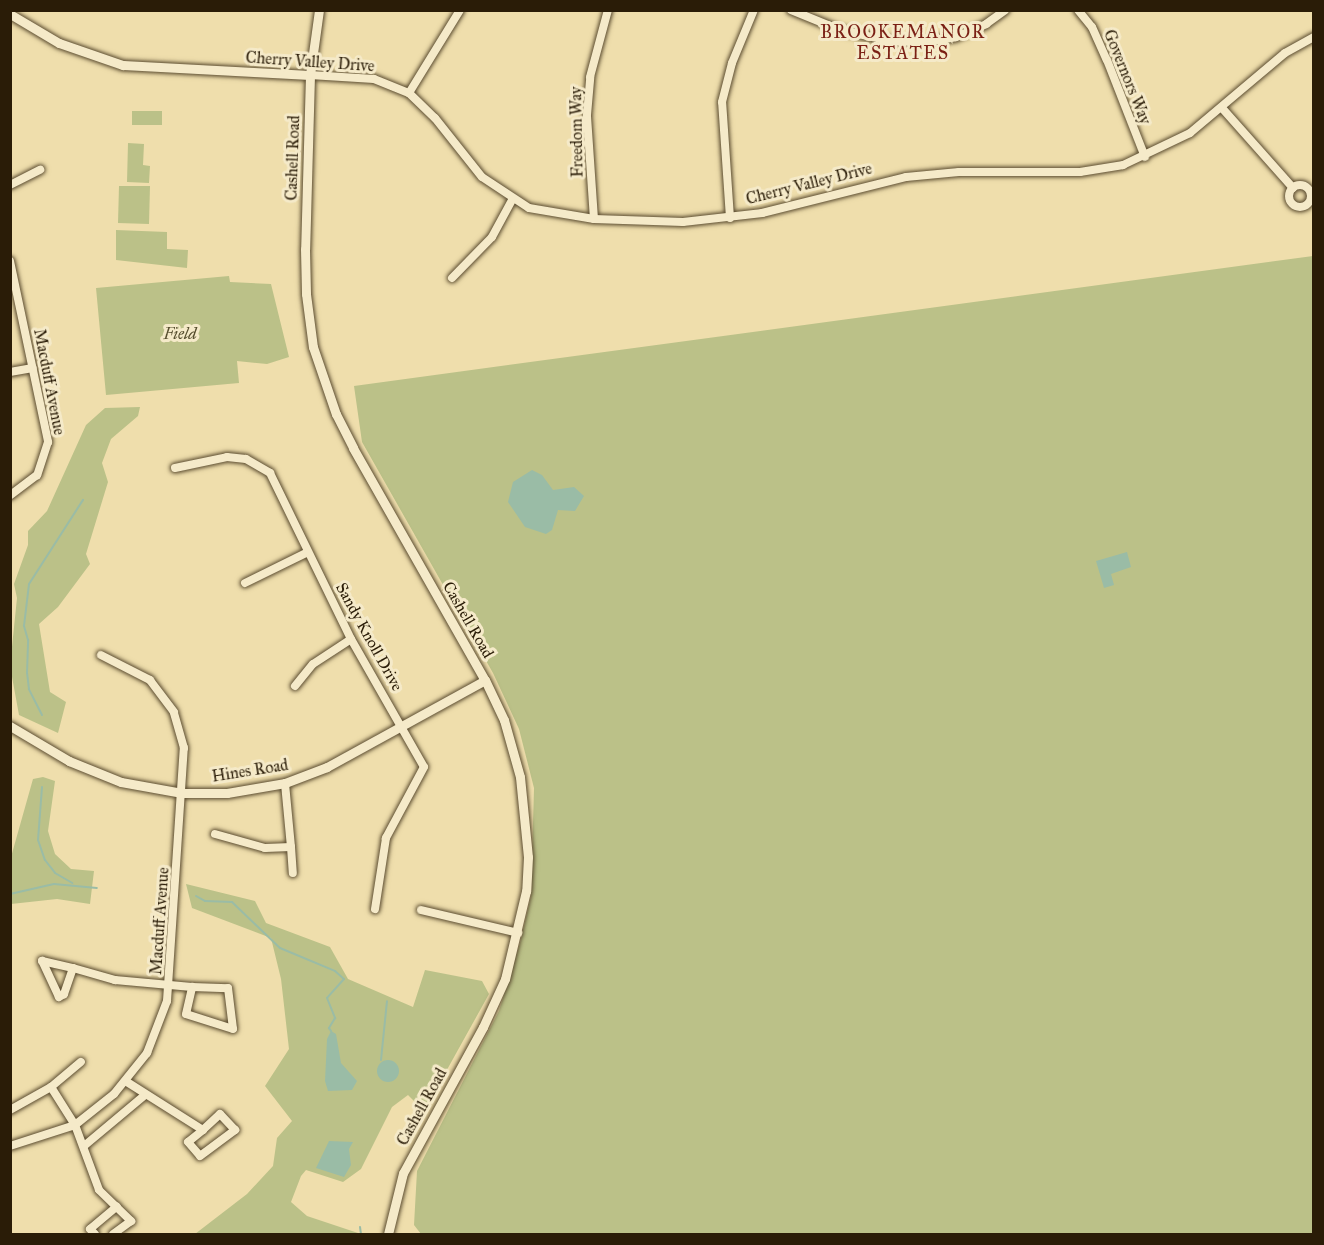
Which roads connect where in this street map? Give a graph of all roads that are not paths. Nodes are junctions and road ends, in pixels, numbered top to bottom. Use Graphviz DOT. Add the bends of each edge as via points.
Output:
graph roads {
  1 [pos="319,10"];
  2 [pos="460,10"];
  3 [pos="608,10"];
  4 [pos="754,10"];
  5 [pos="791,10"];
  6 [pos="1005,10"];
  7 [pos="1078,10"];
  8 [pos="10,14"];
  9 [pos="1314,37"];
  10 [pos="310,75"];
  11 [pos="409,93"];
  12 [pos="1222,108"];
  13 [pos="1145,157"];
  14 [pos="40,170"];
  15 [pos="10,185"];
  16 [pos="1293,188"];
  17 [pos="512,200"];
  18 [pos="730,218"];
  19 [pos="594,219"];
  20 [pos="10,261"];
  21 [pos="452,278"];
  22 [pos="33,368"];
  23 [pos="10,372"];
  24 [pos="175,468"];
  25 [pos="10,495"];
  26 [pos="308,552"];
  27 [pos="245,584"];
  28 [pos="351,639"];
  29 [pos="101,655"];
  30 [pos="485,680"];
  31 [pos="294,686"];
  32 [pos="403,725"];
  33 [pos="10,726"];
  34 [pos="285,783"];
  35 [pos="182,793"];
  36 [pos="215,834"];
  37 [pos="291,847"];
  38 [pos="293,873"];
  39 [pos="375,909"];
  40 [pos="421,910"];
  41 [pos="518,933"];
  42 [pos="73,968"];
  43 [pos="170,983"];
  44 [pos="192,987"];
  45 [pos="81,1062"];
  46 [pos="127,1082"];
  47 [pos="51,1087"];
  48 [pos="145,1095"];
  49 [pos="10,1110"];
  50 [pos="75,1125"];
  51 [pos="204,1130"];
  52 [pos="10,1146"];
  53 [pos="84,1146"];
  54 [pos="117,1206"];
  55 [pos="95,1234"];
  56 [pos="113,1234"];
  57 [pos="388,1234"];
  1 -- 10 [label="street, Cashell Road"];
  2 -- 11 [label="street"];
  3 -- 19 [label="street, Freedom Way" via="590,77 587,115"];
  4 -- 18 [label="street" via="732,63 722,102"];
  5 -- 6 [label="street" via="840,30 926,42 956,37 986,24"];
  7 -- 13 [label="street, Governors Way" via="1092,27"];
  8 -- 10 [label="street, Cherry Valley Drive" via="74,50 123,65"];
  9 -- 12 [label="street, Cherry Valley Drive" via="1285,53"];
  10 -- 11 [label="street, Cherry Valley Drive" via="374,80"];
  10 -- 30 [label="street, Cashell Road" via="305,249 313,347 332,404 353,448"];
  11 -- 17 [label="street, Cherry Valley Drive" via="435,118 482,177"];
  12 -- 13 [label="street, Cherry Valley Drive" via="1176,142"];
  12 -- 16 [label="street"];
  13 -- 18 [label="street, Cherry Valley Drive" via="1080,172 959,172 906,177"];
  14 -- 15 [label="street"];
  17 -- 19 [label="street, Cherry Valley Drive" via="546,213"];
  17 -- 21 [label="street" via="492,237"];
  18 -- 19 [label="street, Cherry Valley Drive" via="665,222"];
  20 -- 22 [label="street, Macduff Avenue"];
  22 -- 23 [label="street"];
  22 -- 25 [label="street, Macduff Avenue" via="48,442 37,475"];
  24 -- 26 [label="street, Sandy Knoll Drive" via="228,457 258,464 280,487"];
  26 -- 27 [label="street"];
  26 -- 28 [label="street, Sandy Knoll Drive"];
  28 -- 31 [label="street" via="313,664"];
  28 -- 32 [label="street, Sandy Knoll Drive"];
  29 -- 35 [label="street, Macduff Avenue" via="150,680 174,712 184,748"];
  30 -- 32 [label="street, Hines Road"];
  30 -- 41 [label="street, Cashell Road" via="504,720 525,812 526,891"];
  32 -- 34 [label="street, Hines Road" via="327,767"];
  32 -- 39 [label="street, Sandy Knoll Drive" via="424,767 386,838"];
  33 -- 35 [label="street, Hines Road" via="69,761 121,782"];
  34 -- 35 [label="street, Hines Road" via="227,794"];
  34 -- 37 [label="street"];
  35 -- 43 [label="street, Macduff Avenue"];
  36 -- 37 [label="street" via="265,848"];
  37 -- 38 [label="street"];
  40 -- 41 [label="street"];
  41 -- 57 [label="street, Cashell Road" via="505,979 488,1018 403,1173"];
  42 -- 42 [label="street" via="42,961 59,997 64,994"];
  42 -- 43 [label="street" via="115,980"];
  43 -- 44 [label="street"];
  43 -- 46 [label="street, Macduff Avenue" via="159,1028"];
  44 -- 44 [label="street" via="186,1014 233,1029 228,988"];
  45 -- 47 [label="street"];
  46 -- 48 [label="street"];
  46 -- 50 [label="street, Macduff Avenue"];
  47 -- 49 [label="street"];
  47 -- 50 [label="street"];
  48 -- 51 [label="street"];
  48 -- 53 [label="street"];
  50 -- 52 [label="street, Macduff Avenue"];
  50 -- 53 [label="street"];
  51 -- 51 [label="street" via="188,1142 200,1156 235,1130 220,1114"];
  53 -- 54 [label="street" via="99,1190"];
  54 -- 55 [label="street" via="90,1229"];
  54 -- 56 [label="street" via="130,1221"];
}
